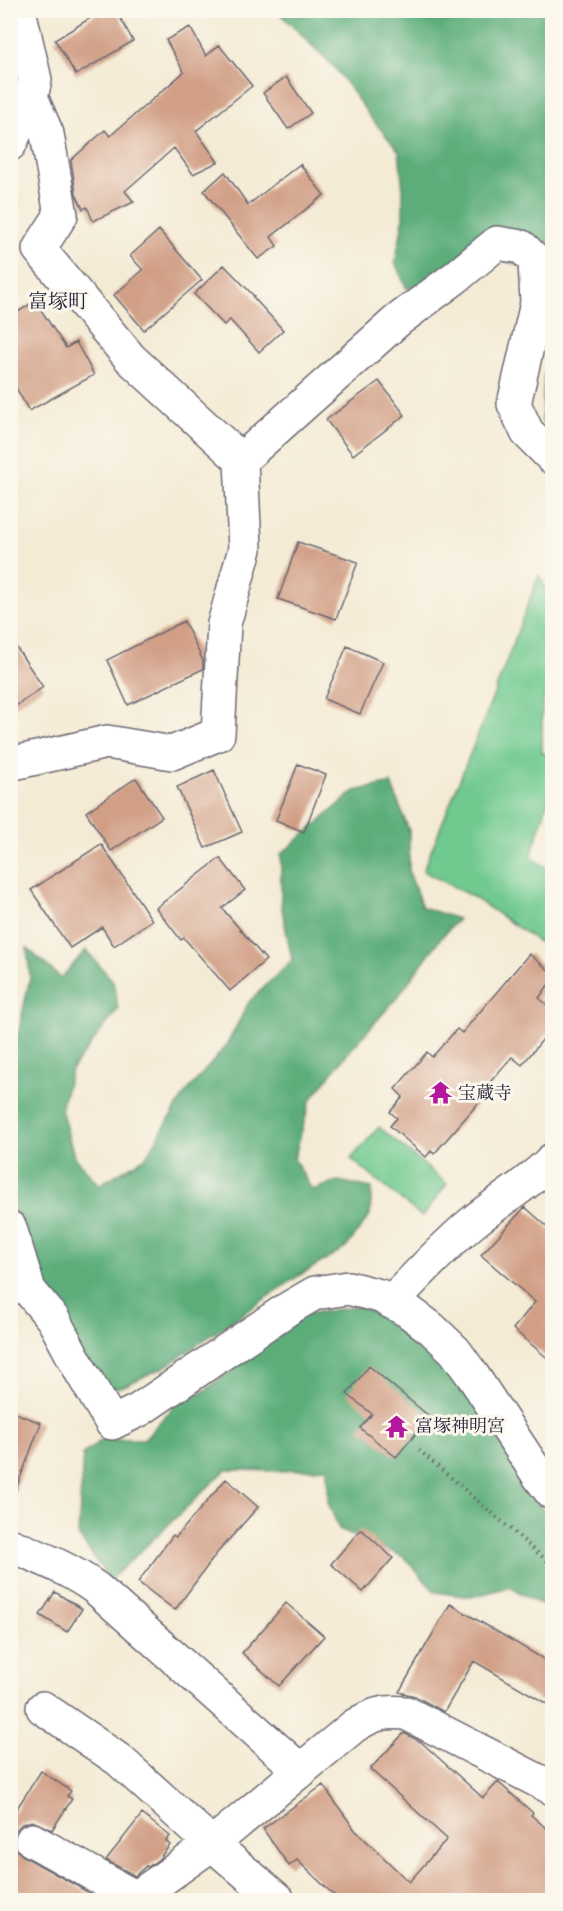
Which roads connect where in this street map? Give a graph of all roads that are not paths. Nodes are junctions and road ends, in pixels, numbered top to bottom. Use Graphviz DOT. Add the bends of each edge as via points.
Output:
graph roads {
  1 [pos="18,10"];
  2 [pos="31,97"];
  3 [pos="10,144"];
  4 [pos="552,457"];
  5 [pos="241,460"];
  6 [pos="10,764"];
  7 [pos="552,1160"];
  8 [pos="10,1228"];
  9 [pos="20,1294"];
  10 [pos="391,1302"];
  11 [pos="552,1493"];
  12 [pos="10,1545"];
  13 [pos="43,1708"];
  14 [pos="301,1771"];
  15 [pos="552,1788"];
  16 [pos="32,1840"];
  17 [pos="212,1844"];
  18 [pos="135,1899"];
  19 [pos="278,1900"];
  1 -- 2 [label="street" via="35,80"];
  2 -- 3 [label="street"];
  2 -- 5 [label="street" via="47,134 61,215 39,249 131,359"];
  4 -- 5 [label="street" via="527,432 514,404 537,303 536,260 522,247 496,243 398,320"];
  5 -- 6 [label="street" via="245,549 224,624 218,734 172,753 107,742"];
  7 -- 10 [label="street" via="457,1236"];
  8 -- 9 [label="street"];
  9 -- 10 [label="street" via="52,1318 111,1423 139,1410 315,1293 348,1288"];
  10 -- 11 [label="street" via="432,1329 455,1352"];
  12 -- 14 [label="street" via="61,1566 97,1589"];
  13 -- 17 [label="street" via="119,1760"];
  14 -- 15 [label="street" via="370,1716 406,1713"];
  14 -- 17 [label="street"];
  16 -- 18 [label="street"];
  17 -- 18 [label="street"];
  17 -- 19 [label="street"];
}
